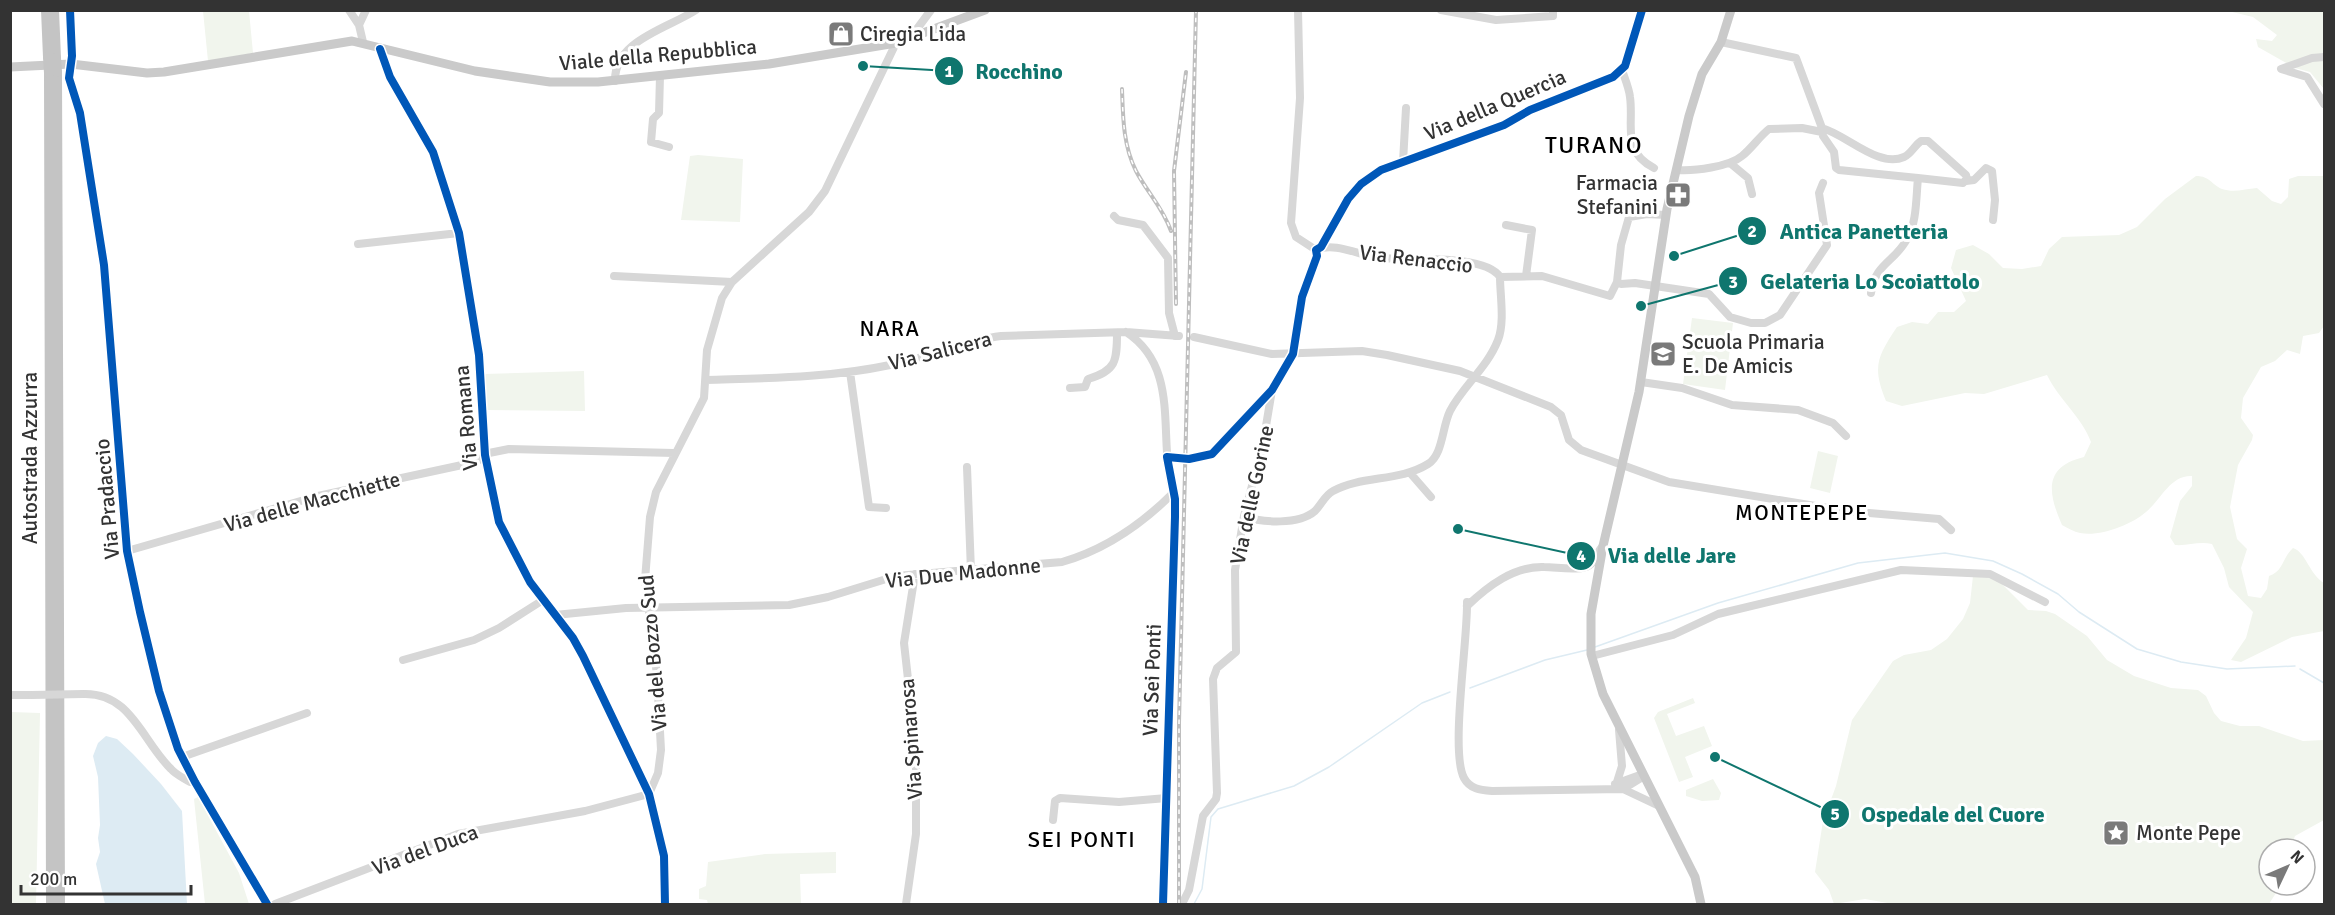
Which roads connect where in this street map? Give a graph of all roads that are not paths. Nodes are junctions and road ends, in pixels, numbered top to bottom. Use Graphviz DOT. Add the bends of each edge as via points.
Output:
graph roads {
  1 [pos="46,10"];
  2 [pos="54,10"];
  3 [pos="70,10"];
  4 [pos="350,10"];
  5 [pos="366,10"];
  6 [pos="696,10"];
  7 [pos="932,10"];
  8 [pos="985,10"];
  9 [pos="1298,10"];
  10 [pos="1440,10"];
  11 [pos="1642,10"];
  12 [pos="1731,10"];
  13 [pos="1553,13"];
  14 [pos="359,25"];
  15 [pos="911,38"];
  16 [pos="363,42"];
  17 [pos="1721,42"];
  18 [pos="896,43"];
  19 [pos="380,49"];
  20 [pos="2325,57"];
  21 [pos="52,58"];
  22 [pos="70,64"];
  23 [pos="10,67"];
  24 [pos="1622,70"];
  25 [pos="53,72"];
  26 [pos="660,76"];
  27 [pos="615,81"];
  28 [pos="2325,104"];
  29 [pos="1406,108"];
  30 [pos="1822,130"];
  31 [pos="669,147"];
  32 [pos="1403,162"];
  33 [pos="1730,163"];
  34 [pos="1654,168"];
  35 [pos="1678,170"];
  36 [pos="1918,178"];
  37 [pos="1966,181"];
  38 [pos="1823,183"];
  39 [pos="1752,194"];
  40 [pos="1666,215"];
  41 [pos="1113,216"];
  42 [pos="1993,220"];
  43 [pos="1506,225"];
  44 [pos="459,233"];
  45 [pos="358,243"];
  46 [pos="1319,249"];
  47 [pos="615,276"];
  48 [pos="1526,276"];
  49 [pos="1500,277"];
  50 [pos="732,282"];
  51 [pos="1617,282"];
  52 [pos="1653,286"];
  53 [pos="1871,293"];
  54 [pos="1121,332"];
  55 [pos="1194,337"];
  56 [pos="1141,338"];
  57 [pos="1293,354"];
  58 [pos="850,372"];
  59 [pos="1476,378"];
  60 [pos="706,380"];
  61 [pos="1641,382"];
  62 [pos="1070,388"];
  63 [pos="1272,390"];
  64 [pos="1846,436"];
  65 [pos="674,453"];
  66 [pos="485,455"];
  67 [pos="1167,457"];
  68 [pos="1177,459"];
  69 [pos="1189,459"];
  70 [pos="967,467"];
  71 [pos="1622,467"];
  72 [pos="1411,474"];
  73 [pos="1173,493"];
  74 [pos="1431,497"];
  75 [pos="886,508"];
  76 [pos="1244,516"];
  77 [pos="1951,530"];
  78 [pos="1603,546"];
  79 [pos="127,551"];
  80 [pos="971,571"];
  81 [pos="915,574"];
  82 [pos="543,600"];
  83 [pos="2045,602"];
  84 [pos="647,608"];
  85 [pos="555,615"];
  86 [pos="1591,652"];
  87 [pos="403,660"];
  88 [pos="10,695"];
  89 [pos="307,712"];
  90 [pos="1619,730"];
  91 [pos="182,757"];
  92 [pos="1643,775"];
  93 [pos="195,782"];
  94 [pos="1617,786"];
  95 [pos="649,794"];
  96 [pos="1167,798"];
  97 [pos="1659,806"];
  98 [pos="1053,820"];
  99 [pos="51,904"];
  100 [pos="60,904"];
  101 [pos="267,904"];
  102 [pos="275,904"];
  103 [pos="665,904"];
  104 [pos="906,904"];
  105 [pos="1163,904"];
  106 [pos="1182,904"];
  107 [pos="1701,904"];
  1 -- 21 [label="highway, Autostrada Azzurra"];
  2 -- 21 [label="highway, Autostrada Azzurra"];
  3 -- 22 [label="street, Via Pradaccio"];
  4 -- 14 [label="street"];
  5 -- 14 [label="street"];
  6 -- 27 [label="street" via="638,41 619,62"];
  7 -- 15 [label="street"];
  8 -- 15 [label="main road, Viale della Repubblica"];
  9 -- 46 [label="street" via="1300,98 1291,223 1299,240"];
  10 -- 13 [label="street" via="1496,21"];
  11 -- 24 [label="street"];
  12 -- 17 [label="main road"];
  14 -- 16 [label="street"];
  15 -- 18 [label="main road, Viale della Repubblica"];
  16 -- 19 [label="main road, Viale della Repubblica"];
  16 -- 22 [label="main road, Viale della Repubblica" via="339,42 164,72"];
  17 -- 30 [label="street" via="1796,58"];
  17 -- 35 [label="main road" via="1698,86"];
  18 -- 26 [label="main road, Viale della Repubblica" via="769,64"];
  18 -- 50 [label="street, Via del Bozzo Sud" via="825,191 809,212"];
  19 -- 27 [label="main road, Viale della Repubblica" via="444,65 550,82"];
  19 -- 44 [label="street, Via Romana" via="390,77 433,152"];
  20 -- 28 [label="street" via="2281,69 2307,77"];
  21 -- 25 [label="highway, Autostrada Azzurra, bridge"];
  22 -- 23 [label="main road, Viale della Repubblica"];
  22 -- 79 [label="street, Via Pradaccio" via="69,78 80,113 105,276"];
  24 -- 32 [label="street, Via della Quercia" via="1516,116 1504,125"];
  24 -- 34 [label="street" via="1630,95 1634,150"];
  25 -- 99 [label="highway, Autostrada Azzurra"];
  25 -- 100 [label="highway, Autostrada Azzurra"];
  26 -- 27 [label="main road, Viale della Repubblica"];
  26 -- 31 [label="street" via="659,112 653,119 651,142"];
  29 -- 32 [label="street"];
  30 -- 33 [label="street" via="1769,129"];
  30 -- 36 [label="street" via="1833,148 1839,170"];
  30 -- 37 [label="street" via="1843,135 1870,154 1893,159 1909,154 1921,141 1928,141 1962,169"];
  32 -- 46 [label="street, Via della Quercia" via="1381,170 1361,184 1348,198"];
  33 -- 35 [label="street"];
  33 -- 39 [label="street" via="1749,178"];
  35 -- 40 [label="main road"];
  36 -- 37 [label="street"];
  36 -- 53 [label="street" via="1910,234 1881,267"];
  37 -- 42 [label="street" via="1974,180 1986,168 1992,171"];
  38 -- 52 [label="street" via="1819,193 1827,245 1776,319 1765,323 1741,321 1730,317 1709,294"];
  40 -- 51 [label="street" via="1629,217"];
  40 -- 52 [label="main road"];
  41 -- 56 [label="street, Via Salicera" via="1143,225 1168,258 1169,313 1177,336 1150,332"];
  43 -- 48 [label="street" via="1532,230"];
  44 -- 45 [label="street"];
  44 -- 66 [label="street, Via Romana" via="479,355"];
  46 -- 49 [label="street, Via Renaccio" via="1388,259 1470,263 1491,269"];
  46 -- 57 [label="street, Via delle Gorine" via="1302,297"];
  47 -- 50 [label="street"];
  48 -- 49 [label="street"];
  48 -- 51 [label="street" via="1560,280 1607,296"];
  49 -- 59 [label="street, Via Renaccio" via="1498,340"];
  50 -- 60 [label="street, Via del Bozzo Sud" via="714,319"];
  51 -- 52 [label="street"];
  52 -- 61 [label="main road"];
  54 -- 56 [label="street, Via Salicera"];
  54 -- 58 [label="street, Via Salicera" via="980,339 891,365"];
  54 -- 62 [label="street" via="1117,358 1106,374 1088,379 1085,387"];
  55 -- 57 [label="street" via="1249,350"];
  56 -- 67 [label="street, Via Sei Ponti" via="1164,387"];
  57 -- 59 [label="street" via="1362,351 1437,365"];
  57 -- 63 [label="street, Via delle Gorine"];
  58 -- 60 [label="street, Via Salicera"];
  58 -- 75 [label="street" via="869,507"];
  59 -- 71 [label="street" via="1551,407 1561,415 1569,440 1581,450"];
  59 -- 72 [label="street, Via Renaccio" via="1452,408 1436,456"];
  60 -- 65 [label="street, Via del Bozzo Sud" via="704,398"];
  61 -- 64 [label="street" via="1682,388 1732,405 1797,410 1833,423"];
  61 -- 71 [label="main road"];
  63 -- 69 [label="street, Via delle Gorine" via="1212,454"];
  63 -- 76 [label="street, Via delle Gorine" via="1259,464"];
  65 -- 66 [label="street, Via delle Macchiette" via="509,449"];
  65 -- 84 [label="street, Via del Bozzo Sud" via="656,492 650,517"];
  66 -- 79 [label="street, Via delle Macchiette" via="476,462 318,495"];
  66 -- 82 [label="street, Via Romana" via="499,522 519,565"];
  67 -- 68 [label="street"];
  67 -- 73 [label="street, Via Sei Ponti"];
  70 -- 80 [label="street"];
  71 -- 77 [label="street" via="1669,482 1846,511 1939,519"];
  71 -- 78 [label="main road"];
  72 -- 74 [label="street"];
  72 -- 76 [label="street, Via Renaccio" via="1359,481 1333,491 1316,510 1301,519"];
  73 -- 80 [label="street, Via Due Madonne" via="1140,522 1077,558 1045,565"];
  73 -- 96 [label="street, Via Sei Ponti"];
  76 -- 106 [label="street, Via delle Gorine" via="1234,588 1237,649 1235,656 1217,668 1213,679 1217,793 1203,816 1189,890"];
  78 -- 86 [label="main road" via="1591,614"];
  78 -- 94 [label="street" via="1586,567 1537,567 1493,583 1467,604 1459,746 1463,777 1479,790"];
  79 -- 91 [label="street, Via Pradaccio" via="159,691"];
  80 -- 81 [label="street, Via Due Madonne"];
  81 -- 84 [label="street, Via Due Madonne" via="884,578 828,597 789,604"];
  81 -- 104 [label="street, Via Spinarosa" via="904,643 916,763 916,834"];
  82 -- 85 [label="street, Via Romana"];
  82 -- 87 [label="street" via="474,640"];
  83 -- 86 [label="street" via="1990,574 1901,570 1719,614 1673,635"];
  84 -- 85 [label="street, Via Due Madonne"];
  84 -- 95 [label="street, Via del Bozzo Sud" via="661,737 658,773"];
  85 -- 95 [label="street, Via Romana" via="583,656"];
  86 -- 90 [label="main road" via="1602,694"];
  88 -- 93 [label="street, bridge" via="109,697 135,720 168,767"];
  89 -- 91 [label="street"];
  90 -- 92 [label="main road"];
  90 -- 94 [label="street" via="1622,766"];
  91 -- 93 [label="street, Via Pradaccio"];
  92 -- 94 [label="street"];
  92 -- 97 [label="main road"];
  93 -- 101 [label="street, Via Pradaccio"];
  94 -- 97 [label="street"];
  95 -- 102 [label="street, Via del Duca" via="585,811 458,834"];
  95 -- 103 [label="street, Via Romana" via="664,856"];
  96 -- 98 [label="street" via="1119,802 1060,798 1055,801"];
  96 -- 105 [label="street, Via Sei Ponti"];
  97 -- 107 [label="main road" via="1695,877"];
}
